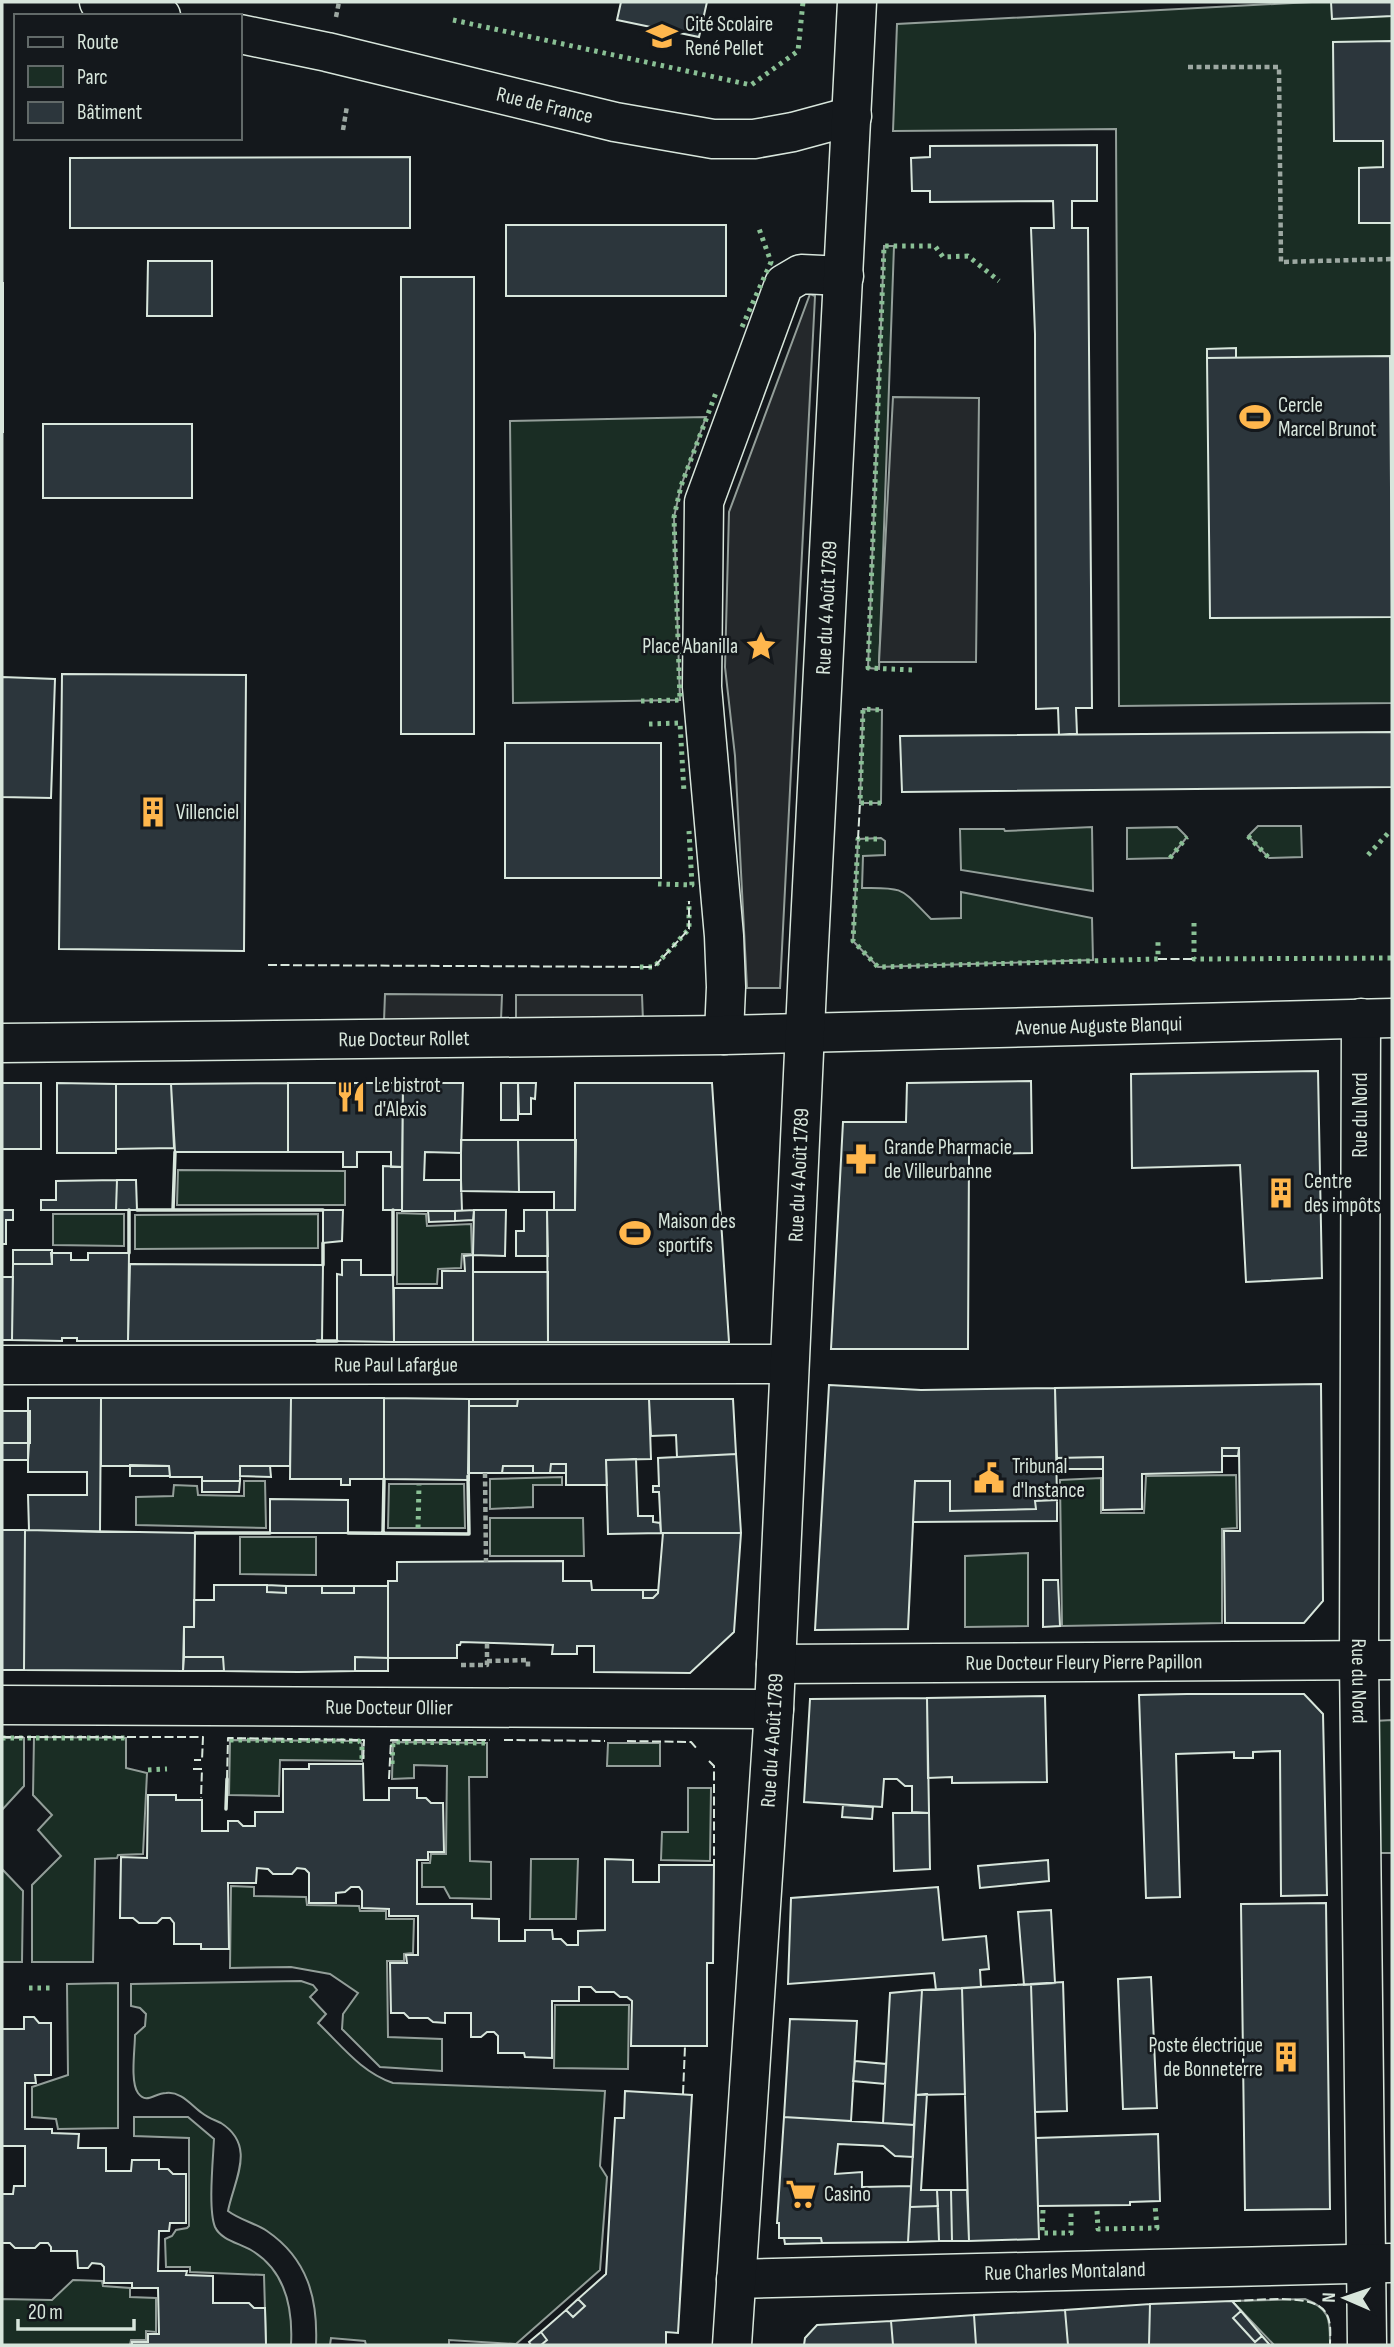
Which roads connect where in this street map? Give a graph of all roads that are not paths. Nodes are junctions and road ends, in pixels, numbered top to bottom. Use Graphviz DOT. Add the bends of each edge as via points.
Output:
graph roads {
  1 [pos="858,2"];
  2 [pos="242,34"];
  3 [pos="852,116"];
  4 [pos="844,275"];
  5 [pos="1376,1018"];
  6 [pos="806,1033"];
  7 [pos="723,1035"];
  8 [pos="2,1043"];
  9 [pos="789,1364"];
  10 [pos="2,1365"];
  11 [pos="1376,1660"];
  12 [pos="776,1664"];
  13 [pos="2,1705"];
  14 [pos="774,1709"];
  15 [pos="1379,2263"];
  16 [pos="736,2279"];
  17 [pos="732,2345"];
  18 [pos="1367,2345"];
  1 -- 3 [label="street, Rue du 4 Août 1789"];
  2 -- 3 [label="street, Rue de France" via="615,122 713,139 754,139"];
  3 -- 4 [label="street, Rue du 4 Août 1789"];
  4 -- 6 [label="street, Rue du 4 Août 1789"];
  4 -- 7 [label="street" via="801,274 784,284 704,502 702,687 724,936"];
  5 -- 6 [label="street, Avenue Auguste Blanqui"];
  5 -- 11 [label="street, Rue du Nord"];
  6 -- 7 [label="street, Rue Docteur Rollet"];
  6 -- 9 [label="street, Rue du 4 Août 1789"];
  7 -- 8 [label="street, Rue Docteur Rollet"];
  9 -- 10 [label="street, Rue Paul Lafargue"];
  9 -- 12 [label="street, Rue du 4 Août 1789"];
  11 -- 12 [label="street, Rue Docteur Fleury Pierre Papillon"];
  11 -- 15 [label="street, Rue du Nord"];
  12 -- 14 [label="street, Rue du 4 Août 1789"];
  13 -- 14 [label="street, Rue Docteur Ollier"];
  14 -- 16 [label="street, Rue du 4 Août 1789"];
  15 -- 16 [label="street, Rue Charles Montaland"];
  15 -- 18 [label="street, Rue du Nord"];
  16 -- 17 [label="street, Rue du 4 Août 1789"];
}
